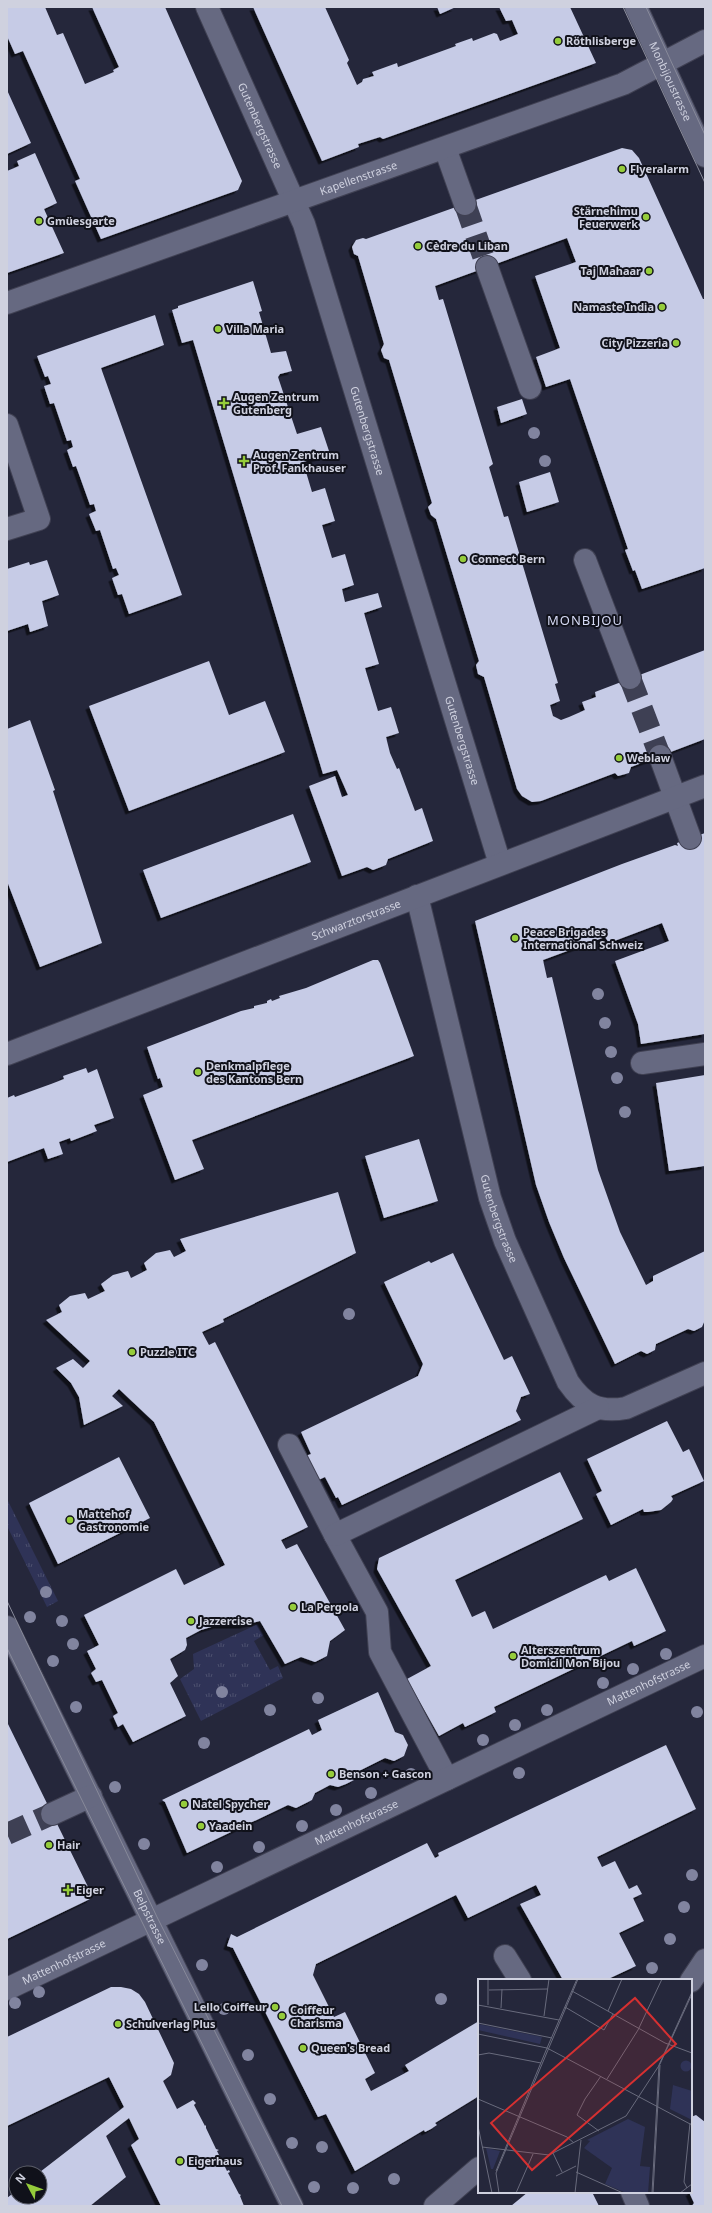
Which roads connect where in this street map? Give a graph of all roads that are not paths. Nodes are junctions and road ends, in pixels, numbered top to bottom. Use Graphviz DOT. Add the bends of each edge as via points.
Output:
graph roads {
  1 [pos="207,7"];
  2 [pos="636,7"];
  3 [pos="705,41"];
  4 [pos="662,64"];
  5 [pos="445,148"];
  6 [pos="705,156"];
  7 [pos="294,202"];
  8 [pos="465,204"];
  9 [pos="487,267"];
  10 [pos="7,303"];
  11 [pos="530,388"];
  12 [pos="7,425"];
  13 [pos="7,529"];
  14 [pos="585,560"];
  15 [pos="630,678"];
  16 [pos="660,756"];
  17 [pos="705,786"];
  18 [pos="675,797"];
  19 [pos="690,838"];
  20 [pos="500,864"];
  21 [pos="417,896"];
  22 [pos="7,1054"];
  23 [pos="705,1054"];
  24 [pos="642,1064"];
  25 [pos="705,1373"];
  26 [pos="598,1408"];
  27 [pos="289,1445"];
  28 [pos="334,1535"];
  29 [pos="7,1627"];
  30 [pos="705,1656"];
  31 [pos="447,1779"];
  32 [pos="91,1796"];
  33 [pos="52,1814"];
  34 [pos="152,1920"];
  35 [pos="505,1956"];
  36 [pos="705,1960"];
  37 [pos="519,1979"];
  38 [pos="692,1980"];
  39 [pos="7,1989"];
  40 [pos="478,2169"];
  41 [pos="632,2193"];
  42 [pos="292,2206"];
  43 [pos="435,2206"];
  44 [pos="638,2206"];
  1 -- 7 [label="street, Gutenbergstrasse"];
  2 -- 4 [label="street, Monbijoustrasse"];
  3 -- 4 [label="street, Kapellenstrasse"];
  4 -- 5 [label="street, Kapellenstrasse" via="623,84"];
  4 -- 6 [label="street, Monbijoustrasse"];
  5 -- 7 [label="street, Kapellenstrasse"];
  5 -- 8 [label="street"];
  7 -- 10 [label="street, Kapellenstrasse"];
  7 -- 20 [label="street, Gutenbergstrasse" via="304,224"];
  9 -- 11 [label="street"];
  12 -- 13 [label="street" via="40,518"];
  14 -- 15 [label="street"];
  16 -- 18 [label="street"];
  17 -- 18 [label="street, Schwarztorstrasse"];
  18 -- 19 [label="street"];
  18 -- 20 [label="street, Schwarztorstrasse"];
  20 -- 21 [label="street, Schwarztorstrasse"];
  21 -- 22 [label="street, Schwarztorstrasse"];
  21 -- 26 [label="street, Gutenbergstrasse" via="497,1221 568,1382 584,1402"];
  23 -- 24 [label="street"];
  25 -- 26 [label="street, Gutenbergstrasse" via="626,1408"];
  26 -- 28 [label="street"];
  27 -- 28 [label="street"];
  28 -- 31 [label="street" via="377,1612 380,1652"];
  29 -- 32 [label="street, Belpstrasse"];
  30 -- 31 [label="street, Mattenhofstrasse"];
  31 -- 34 [label="street, Mattenhofstrasse"];
  32 -- 33 [label="street"];
  32 -- 34 [label="street, Belpstrasse"];
  34 -- 39 [label="street, Mattenhofstrasse"];
  34 -- 42 [label="street, Belpstrasse"];
  35 -- 37 [label="street"];
  36 -- 38 [label="street"];
  40 -- 43 [label="street"];
  41 -- 44 [label="street"];
}
